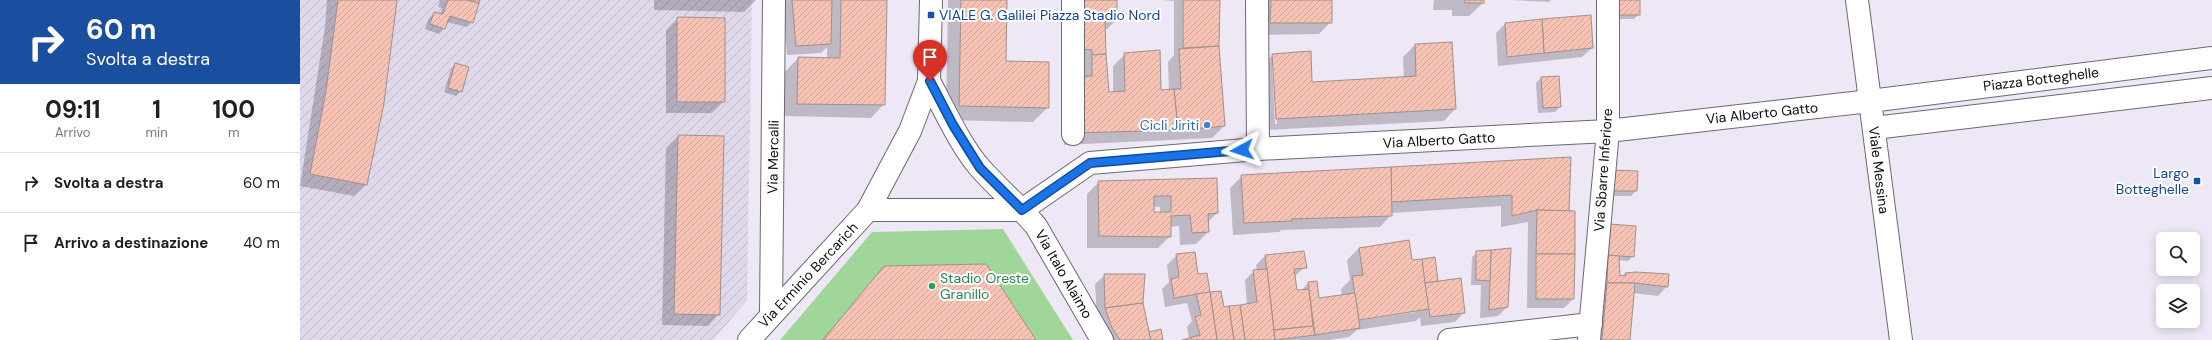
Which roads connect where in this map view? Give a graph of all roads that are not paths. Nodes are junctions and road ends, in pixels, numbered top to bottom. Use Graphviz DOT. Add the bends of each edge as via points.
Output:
graph roads {
  1 [pos="774,0"];
  2 [pos="932,0"];
  3 [pos="1073,0"];
  4 [pos="1257,0"];
  5 [pos="1608,0"];
  6 [pos="1856,0"];
  7 [pos="2212,58"];
  8 [pos="930,81"];
  9 [pos="2212,88"];
  10 [pos="1870,101"];
  11 [pos="1874,128"];
  12 [pos="1608,130"];
  13 [pos="1073,134"];
  14 [pos="1258,149"];
  15 [pos="868,210"];
  16 [pos="1022,210"];
  17 [pos="771,314"];
  18 [pos="1590,332"];
  19 [pos="749,340"];
  20 [pos="1102,340"];
  21 [pos="1448,340"];
  22 [pos="1901,340"];
  1 -- 17 [label="street, Via Mercalli"];
  2 -- 8 [label="street"];
  3 -- 13 [label="street"];
  4 -- 14 [label="street"];
  5 -- 12 [label="street, Via Sbarre Inferiore"];
  6 -- 10 [label="street, Viale Messina"];
  7 -- 10 [label="street, Piazza Botteghelle"];
  8 -- 15 [label="street, Via Erminio Bercarich" via="910,131"];
  8 -- 16 [label="street, Via Italo Alaimo" via="980,168"];
  9 -- 11 [label="street"];
  10 -- 11 [label="street, Viale Messina"];
  10 -- 12 [label="street, Via Alberto Gatto"];
  11 -- 22 [label="street, Viale Messina"];
  12 -- 14 [label="street, Via Alberto Gatto"];
  12 -- 18 [label="street, Via Sbarre Inferiore"];
  14 -- 16 [label="street, Via Alberto Gatto" via="1090,163"];
  15 -- 16 [label="street"];
  15 -- 17 [label="street, Via Erminio Bercarich"];
  16 -- 20 [label="street, Via Italo Alaimo" via="1036,226"];
  17 -- 19 [label="street, Via Erminio Bercarich"];
  18 -- 21 [label="street"];
}
